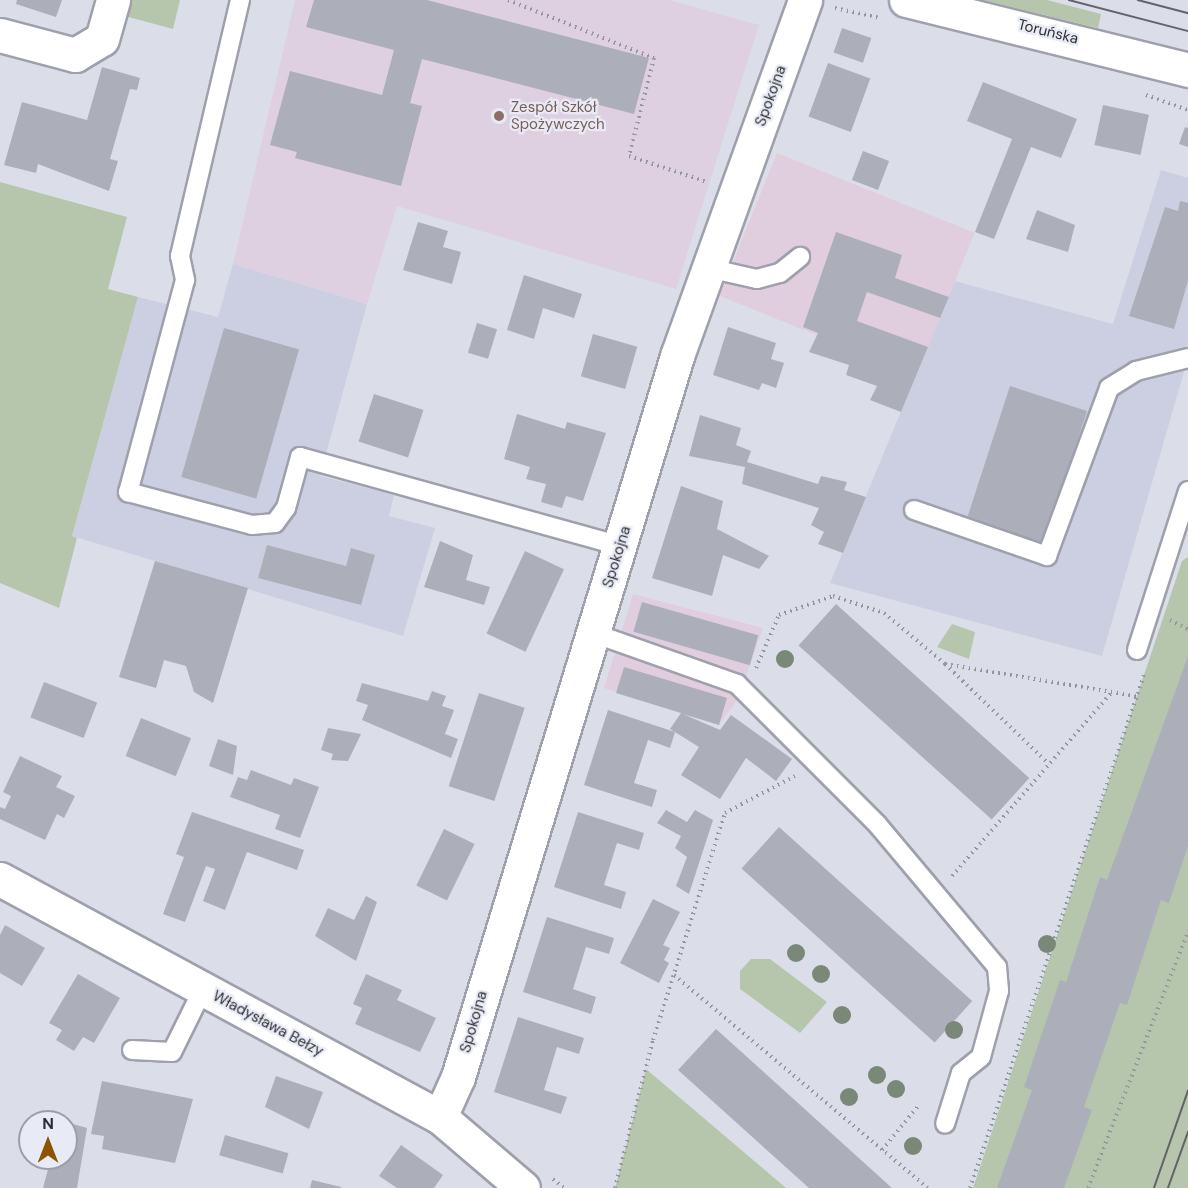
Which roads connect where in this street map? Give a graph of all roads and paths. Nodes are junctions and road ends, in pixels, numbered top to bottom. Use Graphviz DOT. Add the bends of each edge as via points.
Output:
graph roads {
  1 [pos="113,0"];
  2 [pos="240,0"];
  3 [pos="508,0"];
  4 [pos="805,0"];
  5 [pos="906,0"];
  6 [pos="0,35"];
  7 [pos="1188,70"];
  8 [pos="720,186"];
  9 [pos="800,257"];
  10 [pos="708,268"];
  11 [pos="1188,357"];
  12 [pos="1188,491"];
  13 [pos="914,510"];
  14 [pos="620,546"];
  15 [pos="1163,617"];
  16 [pos="1188,629"];
  17 [pos="593,633"];
  18 [pos="1142,656"];
  19 [pos="945,664"];
  20 [pos="1112,693"];
  21 [pos="749,695"];
  22 [pos="1137,696"];
  23 [pos="817,764"];
  24 [pos="1049,764"];
  25 [pos="0,879"];
  26 [pos="938,897"];
  27 [pos="1188,932"];
  28 [pos="674,975"];
  29 [pos="203,989"];
  30 [pos="132,1050"];
  31 [pos="919,1105"];
  32 [pos="440,1117"];
  33 [pos="945,1124"];
  34 [pos="882,1150"];
  35 [pos="534,1180"];
  36 [pos="564,1188"];
  37 [pos="615,1188"];
  38 [pos="927,1188"];
  39 [pos="970,1188"];
  40 [pos="1088,1188"];
  1 -- 6 [label="street" via="102,39 75,55"];
  2 -- 14 [label="lane" via="180,256 185,280 128,492 252,525 274,523 286,508 300,457"];
  3 -- 8 [label="path" via="654,58 628,156"];
  4 -- 10 [label="street, Spokojna"];
  5 -- 7 [label="street, Toruńska"];
  9 -- 10 [label="lane" via="780,273 757,279"];
  10 -- 14 [label="street, Spokojna"];
  11 -- 13 [label="lane" via="1136,371 1109,388 1047,556"];
  12 -- 18 [label="lane"];
  14 -- 17 [label="street, Spokojna"];
  15 -- 16 [label="path"];
  17 -- 21 [label="lane" via="737,684"];
  17 -- 32 [label="street, Spokojna" via="458,1077"];
  18 -- 22 [label="path"];
  19 -- 20 [label="path"];
  19 -- 21 [label="path" via="884,613 833,596 779,615 768,631"];
  19 -- 24 [label="path"];
  20 -- 22 [label="path"];
  20 -- 24 [label="path"];
  21 -- 23 [label="lane"];
  22 -- 39 [label="path"];
  23 -- 26 [label="lane"];
  23 -- 28 [label="path" via="725,813"];
  24 -- 26 [label="path"];
  25 -- 29 [label="street, Władysława Bełzy"];
  26 -- 33 [label="lane" via="997,967 999,991 981,1057 961,1073"];
  27 -- 40 [label="path"];
  28 -- 34 [label="path"];
  28 -- 37 [label="path"];
  29 -- 30 [label="lane" via="172,1052"];
  29 -- 32 [label="street, Władysława Bełzy"];
  31 -- 34 [label="path"];
  32 -- 35 [label="street, Władysława Bełzy"];
  34 -- 38 [label="path"];
  35 -- 36 [label="path"];
}
